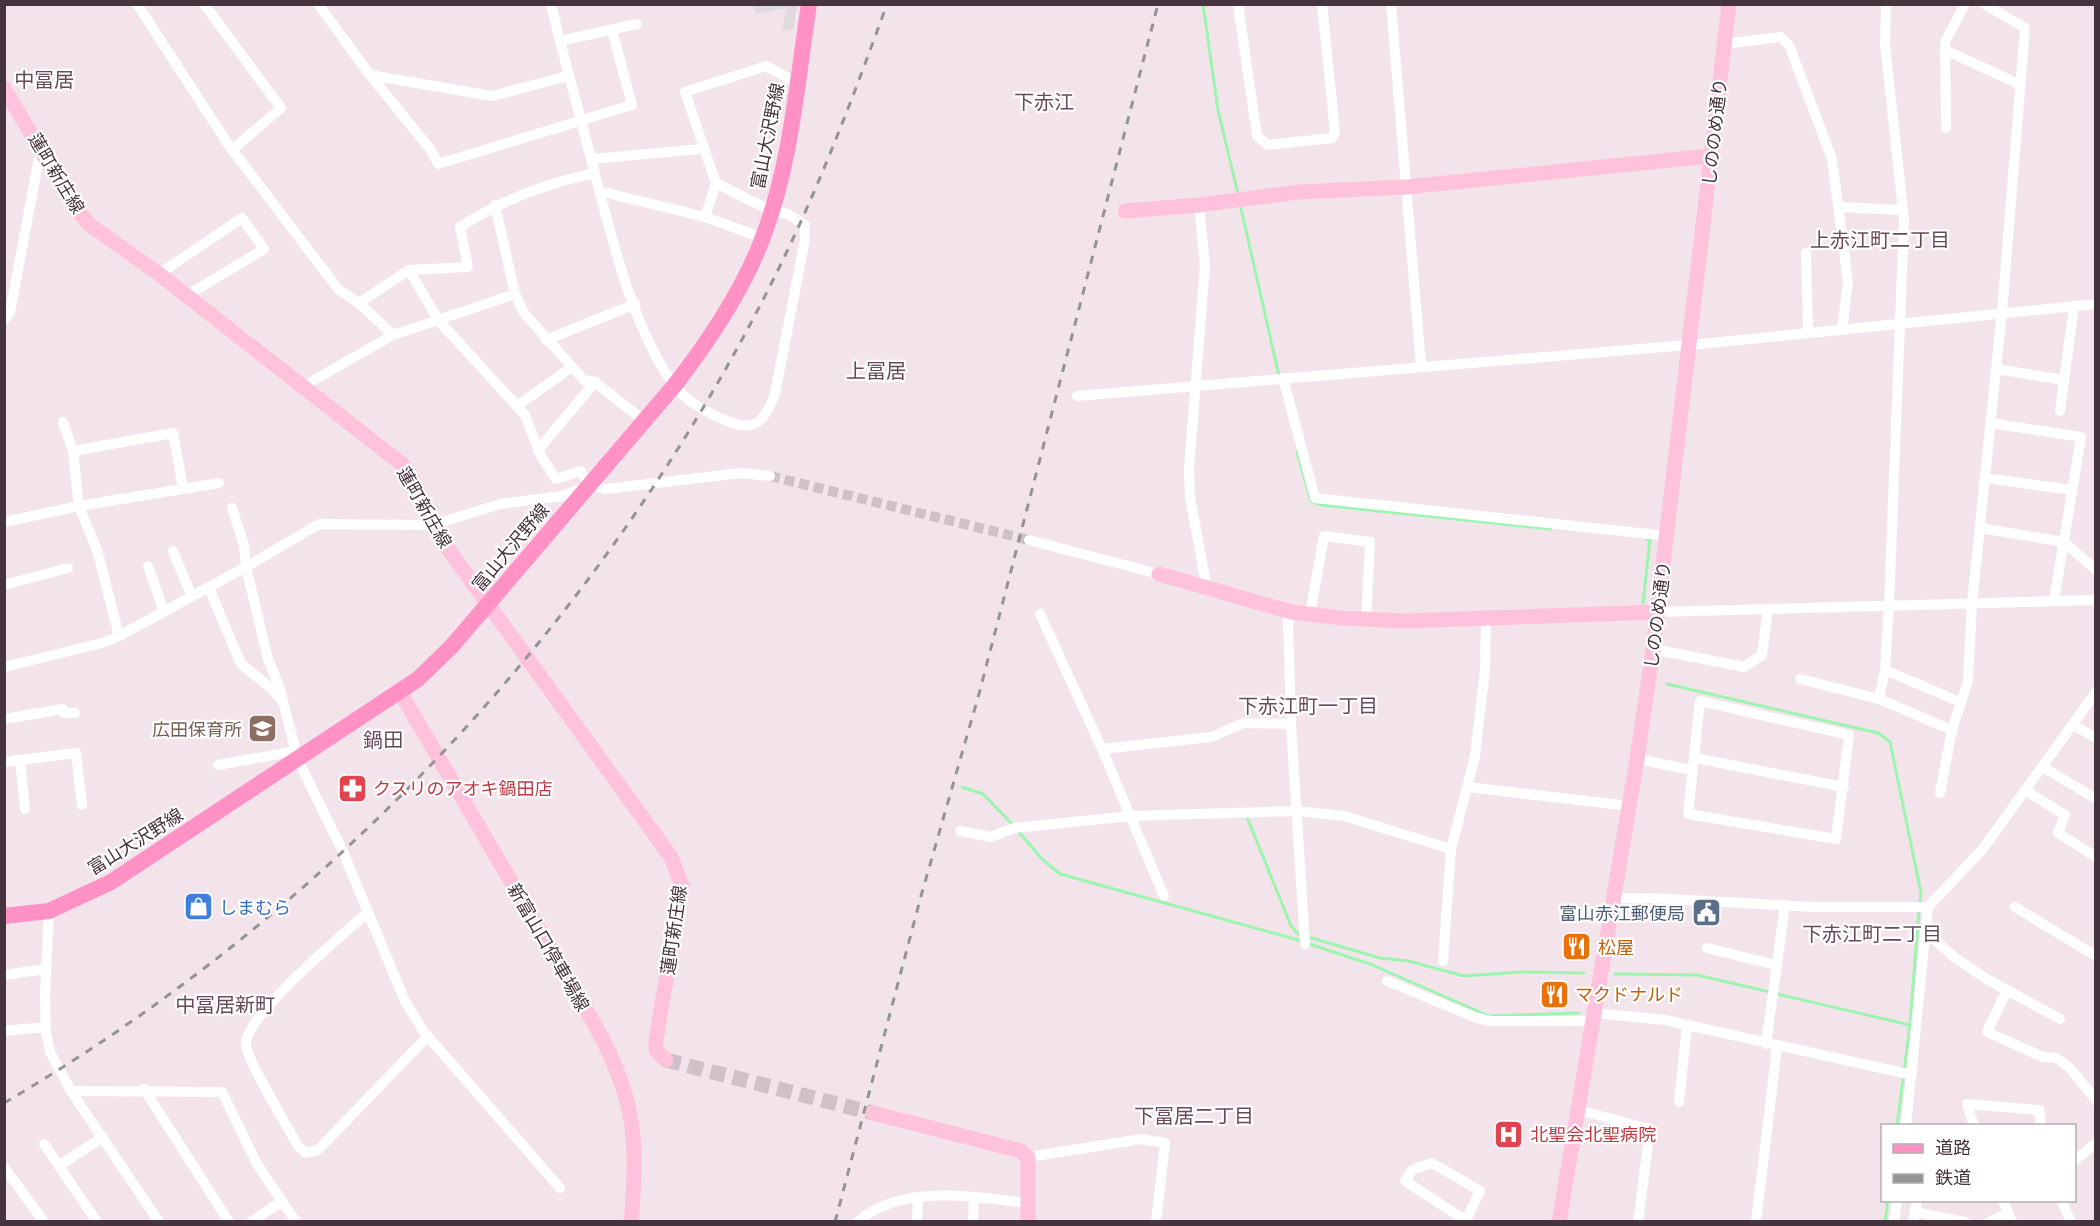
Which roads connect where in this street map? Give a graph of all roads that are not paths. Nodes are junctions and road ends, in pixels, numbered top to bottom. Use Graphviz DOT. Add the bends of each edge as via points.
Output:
graph roads {
  1 [pos="137,4"];
  2 [pos="204,4"];
  3 [pos="318,4"];
  4 [pos="551,4"];
  5 [pos="809,4"];
  6 [pos="1238,4"];
  7 [pos="1322,4"];
  8 [pos="1391,4"];
  9 [pos="1729,4"];
  10 [pos="1886,4"];
  11 [pos="1965,4"];
  12 [pos="1984,4"];
  13 [pos="637,24"];
  14 [pos="612,30"];
  15 [pos="560,41"];
  16 [pos="1724,44"];
  17 [pos="1945,50"];
  18 [pos="370,75"];
  19 [pos="568,76"];
  20 [pos="797,83"];
  21 [pos="2021,85"];
  22 [pos="4,88"];
  23 [pos="580,119"];
  24 [pos="1946,128"];
  25 [pos="41,147"];
  26 [pos="702,149"];
  27 [pos="232,150"];
  28 [pos="1710,156"];
  29 [pos="591,159"];
  30 [pos="595,172"];
  31 [pos="716,183"];
  32 [pos="1406,187"];
  33 [pos="599,191"];
  34 [pos="495,205"];
  35 [pos="1199,205"];
  36 [pos="1838,207"];
  37 [pos="1902,210"];
  38 [pos="771,211"];
  39 [pos="1125,211"];
  40 [pos="705,218"];
  41 [pos="763,238"];
  42 [pos="1806,253"];
  43 [pos="408,270"];
  44 [pos="159,274"];
  45 [pos="514,294"];
  46 [pos="186,296"];
  47 [pos="359,303"];
  48 [pos="635,304"];
  49 [pos="2096,304"];
  50 [pos="2074,306"];
  51 [pos="2002,312"];
  52 [pos="4,320"];
  53 [pos="439,321"];
  54 [pos="1899,324"];
  55 [pos="1842,330"];
  56 [pos="1808,333"];
  57 [pos="393,336"];
  58 [pos="546,340"];
  59 [pos="1690,344"];
  60 [pos="1421,366"];
  61 [pos="572,367"];
  62 [pos="1996,369"];
  63 [pos="1283,378"];
  64 [pos="2064,380"];
  65 [pos="595,381"];
  66 [pos="674,386"];
  67 [pos="1197,386"];
  68 [pos="302,387"];
  69 [pos="1077,396"];
  70 [pos="517,406"];
  71 [pos="2060,411"];
  72 [pos="643,420"];
  73 [pos="63,422"];
  74 [pos="1990,423"];
  75 [pos="538,450"];
  76 [pos="73,451"];
  77 [pos="770,476"];
  78 [pos="1985,478"];
  79 [pos="219,483"];
  80 [pos="589,485"];
  81 [pos="183,488"];
  82 [pos="2072,490"];
  83 [pos="79,506"];
  84 [pos="232,508"];
  85 [pos="4,522"];
  86 [pos="433,525"];
  87 [pos="1980,528"];
  88 [pos="1667,536"];
  89 [pos="1029,540"];
  90 [pos="2064,542"];
  91 [pos="173,550"];
  92 [pos="148,566"];
  93 [pos="246,567"];
  94 [pos="68,568"];
  95 [pos="2096,570"];
  96 [pos="1159,574"];
  97 [pos="4,585"];
  98 [pos="209,588"];
  99 [pos="1207,589"];
  100 [pos="192,597"];
  101 [pos="2096,600"];
  102 [pos="2054,601"];
  103 [pos="488,603"];
  104 [pos="1972,603"];
  105 [pos="1888,606"];
  106 [pos="1768,609"];
  107 [pos="164,612"];
  108 [pos="1291,612"];
  109 [pos="1658,612"];
  110 [pos="1040,614"];
  111 [pos="1310,614"];
  112 [pos="1366,619"];
  113 [pos="1486,619"];
  114 [pos="119,636"];
  115 [pos="1653,649"];
  116 [pos="4,667"];
  117 [pos="1885,670"];
  118 [pos="1800,679"];
  119 [pos="400,692"];
  120 [pos="2096,692"];
  121 [pos="1879,699"];
  122 [pos="1960,702"];
  123 [pos="284,704"];
  124 [pos="75,713"];
  125 [pos="4,718"];
  126 [pos="1291,724"];
  127 [pos="2073,725"];
  128 [pos="1953,730"];
  129 [pos="2096,738"];
  130 [pos="1102,749"];
  131 [pos="297,756"];
  132 [pos="1695,758"];
  133 [pos="1637,759"];
  134 [pos="20,760"];
  135 [pos="4,762"];
  136 [pos="218,765"];
  137 [pos="2043,767"];
  138 [pos="1692,770"];
  139 [pos="1844,787"];
  140 [pos="1468,788"];
  141 [pos="2026,791"];
  142 [pos="1940,793"];
  143 [pos="2096,799"];
  144 [pos="82,805"];
  145 [pos="1629,806"];
  146 [pos="25,809"];
  147 [pos="1297,811"];
  148 [pos="1131,816"];
  149 [pos="960,831"];
  150 [pos="1451,849"];
  151 [pos="2096,856"];
  152 [pos="1164,896"];
  153 [pos="1613,898"];
  154 [pos="1785,905"];
  155 [pos="1922,907"];
  156 [pos="2015,907"];
  157 [pos="49,911"];
  158 [pos="368,912"];
  159 [pos="4,916"];
  160 [pos="1925,931"];
  161 [pos="1305,944"];
  162 [pos="1707,948"];
  163 [pos="2096,956"];
  164 [pos="1443,961"];
  165 [pos="1776,965"];
  166 [pos="46,969"];
  167 [pos="4,975"];
  168 [pos="1387,981"];
  169 [pos="2007,990"];
  170 [pos="1594,1017"];
  171 [pos="2060,1019"];
  172 [pos="1688,1025"];
  173 [pos="46,1027"];
  174 [pos="4,1031"];
  175 [pos="428,1036"];
  176 [pos="1772,1045"];
  177 [pos="666,1060"];
  178 [pos="1907,1074"];
  179 [pos="144,1089"];
  180 [pos="71,1091"];
  181 [pos="2096,1100"];
  182 [pos="1679,1102"];
  183 [pos="1578,1110"];
  184 [pos="873,1113"];
  185 [pos="1906,1124"];
  186 [pos="1974,1124"];
  187 [pos="2041,1124"];
  188 [pos="102,1137"];
  189 [pos="2096,1143"];
  190 [pos="44,1144"];
  191 [pos="1028,1157"];
  192 [pos="2076,1159"];
  193 [pos="60,1165"];
  194 [pos="4,1167"];
  195 [pos="560,1188"];
  196 [pos="974,1197"];
  197 [pos="918,1198"];
  198 [pos="282,1201"];
  199 [pos="1897,1202"];
  200 [pos="1917,1202"];
  201 [pos="2004,1202"];
  202 [pos="2062,1202"];
  203 [pos="1028,1203"];
  204 [pos="1914,1217"];
  205 [pos="2010,1217"];
  206 [pos="44,1221"];
  207 [pos="97,1221"];
  208 [pos="159,1221"];
  209 [pos="229,1221"];
  210 [pos="251,1221"];
  211 [pos="296,1221"];
  212 [pos="631,1221"];
  213 [pos="857,1221"];
  214 [pos="917,1221"];
  215 [pos="973,1221"];
  216 [pos="1028,1221"];
  217 [pos="1156,1221"];
  218 [pos="1467,1221"];
  219 [pos="1559,1221"];
  220 [pos="1638,1221"];
  221 [pos="1756,1221"];
  222 [pos="1894,1221"];
  223 [pos="1964,1221"];
  224 [pos="1989,1221"];
  225 [pos="2071,1221"];
  1 -- 27 [label="street"];
  2 -- 27 [label="street" via="281,108"];
  3 -- 18 [label="street"];
  4 -- 15 [label="street"];
  5 -- 20 [label="main road, 富山大沢野線"];
  6 -- 7 [label="street" via="1257,136 1268,145 1332,138 1335,132"];
  8 -- 32 [label="street"];
  9 -- 16 [label="main road, しののめ通り"];
  10 -- 37 [label="street" via="1885,44"];
  11 -- 17 [label="street" via="1945,42"];
  12 -- 21 [label="street" via="2025,28"];
  13 -- 14 [label="street"];
  14 -- 15 [label="street"];
  14 -- 23 [label="street" via="632,105"];
  15 -- 19 [label="street"];
  16 -- 28 [label="main road, しののめ通り"];
  16 -- 36 [label="street" via="1780,38 1789,45 1832,159"];
  17 -- 21 [label="street"];
  17 -- 24 [label="street"];
  18 -- 19 [label="street" via="492,96"];
  18 -- 23 [label="street" via="438,164"];
  19 -- 23 [label="street"];
  20 -- 26 [label="street" via="766,66 685,92"];
  20 -- 38 [label="main road, 富山大沢野線"];
  21 -- 51 [label="street"];
  22 -- 25 [label="main road, 蓮町新庄線"];
  23 -- 29 [label="street"];
  25 -- 44 [label="main road, 蓮町新庄線" via="75,208 90,225"];
  25 -- 52 [label="street" via="10,312"];
  26 -- 29 [label="street"];
  26 -- 31 [label="street"];
  27 -- 47 [label="street" via="338,289"];
  28 -- 32 [label="main road"];
  28 -- 59 [label="main road, しののめ通り"];
  29 -- 30 [label="street"];
  30 -- 33 [label="street"];
  30 -- 34 [label="street" via="547,184"];
  31 -- 38 [label="street"];
  31 -- 40 [label="street"];
  32 -- 35 [label="main road" via="1299,192"];
  32 -- 60 [label="street"];
  33 -- 40 [label="street"];
  33 -- 48 [label="street"];
  34 -- 43 [label="street" via="460,227 468,267"];
  34 -- 45 [label="street"];
  35 -- 39 [label="main road"];
  35 -- 67 [label="street" via="1205,265"];
  36 -- 37 [label="street"];
  36 -- 55 [label="street" via="1848,282"];
  37 -- 54 [label="street"];
  38 -- 41 [label="main road, 富山大沢野線"];
  38 -- 66 [label="street" via="788,214 805,225 805,239 775,394 767,416 756,423 738,425 715,416"];
  40 -- 41 [label="street"];
  41 -- 66 [label="main road, 富山大沢野線" via="741,285 699,354"];
  42 -- 56 [label="street"];
  43 -- 47 [label="street"];
  43 -- 53 [label="street"];
  44 -- 46 [label="main road, 蓮町新庄線"];
  44 -- 46 [label="street" via="242,218 264,249"];
  45 -- 53 [label="street"];
  45 -- 58 [label="street"];
  46 -- 68 [label="main road, 蓮町新庄線"];
  47 -- 57 [label="street"];
  48 -- 58 [label="street"];
  48 -- 66 [label="street"];
  49 -- 50 [label="street"];
  50 -- 51 [label="street"];
  50 -- 64 [label="street"];
  51 -- 54 [label="street"];
  51 -- 62 [label="street"];
  53 -- 57 [label="street"];
  53 -- 70 [label="street"];
  54 -- 55 [label="street"];
  54 -- 105 [label="street"];
  55 -- 56 [label="street"];
  56 -- 59 [label="street"];
  57 -- 68 [label="street"];
  58 -- 61 [label="street"];
  59 -- 60 [label="street"];
  59 -- 88 [label="main road, しののめ通り"];
  60 -- 63 [label="street"];
  61 -- 65 [label="street" via="584,380"];
  61 -- 70 [label="street"];
  62 -- 64 [label="street"];
  62 -- 74 [label="street"];
  63 -- 67 [label="street"];
  63 -- 88 [label="street" via="1315,498"];
  64 -- 71 [label="street"];
  65 -- 72 [label="street"];
  65 -- 75 [label="street"];
  66 -- 72 [label="main road, 富山大沢野線"];
  67 -- 69 [label="street"];
  67 -- 99 [label="street" via="1190,497"];
  68 -- 86 [label="main road, 蓮町新庄線" via="403,465"];
  70 -- 75 [label="street" via="525,415"];
  72 -- 80 [label="main road, 富山大沢野線"];
  73 -- 76 [label="street"];
  74 -- 78 [label="street"];
  74 -- 82 [label="street" via="2081,437"];
  75 -- 80 [label="street" via="556,479 581,471"];
  76 -- 81 [label="street" via="173,433"];
  76 -- 83 [label="street"];
  77 -- 80 [label="street" via="741,472 606,489"];
  78 -- 82 [label="street"];
  78 -- 87 [label="street"];
  79 -- 81 [label="street"];
  80 -- 86 [label="street" via="574,493 500,504"];
  80 -- 103 [label="main road, 富山大沢野線"];
  81 -- 83 [label="street"];
  82 -- 90 [label="street"];
  83 -- 85 [label="street"];
  83 -- 114 [label="street" via="99,553"];
  84 -- 93 [label="street" via="244,545"];
  86 -- 93 [label="street" via="319,524"];
  86 -- 103 [label="main road, 蓮町新庄線"];
  87 -- 90 [label="street"];
  87 -- 104 [label="street"];
  88 -- 109 [label="main road, しののめ通り"];
  89 -- 96 [label="street"];
  90 -- 95 [label="street"];
  90 -- 102 [label="street"];
  91 -- 100 [label="street"];
  92 -- 107 [label="street"];
  93 -- 98 [label="street"];
  93 -- 123 [label="street" via="268,659"];
  94 -- 97 [label="street"];
  96 -- 99 [label="main road"];
  98 -- 100 [label="street"];
  98 -- 123 [label="street" via="241,664"];
  99 -- 108 [label="main road"];
  100 -- 107 [label="street"];
  101 -- 102 [label="street"];
  102 -- 104 [label="street"];
  103 -- 119 [label="main road, 富山大沢野線" via="452,646"];
  103 -- 177 [label="main road, 蓮町新庄線" via="678,869 682,885 656,1040 656,1050"];
  104 -- 105 [label="street"];
  104 -- 122 [label="street" via="1968,681"];
  105 -- 106 [label="street"];
  105 -- 117 [label="street"];
  106 -- 109 [label="street"];
  106 -- 115 [label="street" via="1762,655 1744,667"];
  107 -- 114 [label="street"];
  108 -- 111 [label="main road"];
  108 -- 126 [label="street"];
  109 -- 113 [label="main road"];
  109 -- 115 [label="main road, しののめ通り"];
  110 -- 130 [label="street"];
  111 -- 112 [label="main road"];
  111 -- 112 [label="street" via="1324,536 1370,542"];
  112 -- 113 [label="main road"];
  113 -- 140 [label="street" via="1481,710"];
  114 -- 116 [label="street"];
  115 -- 133 [label="main road, しののめ通り"];
  117 -- 121 [label="street"];
  117 -- 122 [label="street"];
  118 -- 121 [label="street"];
  119 -- 131 [label="main road, 富山大沢野線"];
  119 -- 212 [label="main road, 新富山口停車場線" via="595,1025 622,1080 635,1141"];
  120 -- 127 [label="street"];
  121 -- 128 [label="street"];
  122 -- 128 [label="street"];
  123 -- 131 [label="street"];
  124 -- 125 [label="street" via="64,713 63,709"];
  126 -- 130 [label="street" via="1244,723 1211,737"];
  126 -- 147 [label="street"];
  127 -- 129 [label="street"];
  127 -- 137 [label="street"];
  128 -- 142 [label="street"];
  130 -- 148 [label="street"];
  131 -- 136 [label="street"];
  131 -- 157 [label="main road, 富山大沢野線" via="111,882"];
  131 -- 158 [label="street"];
  132 -- 138 [label="street"];
  132 -- 139 [label="street"];
  132 -- 139 [label="street" via="1700,700 1849,735"];
  133 -- 138 [label="street"];
  133 -- 145 [label="main road, しののめ通り"];
  134 -- 135 [label="street"];
  134 -- 144 [label="street" via="76,753"];
  134 -- 146 [label="street"];
  137 -- 141 [label="street"];
  137 -- 143 [label="street"];
  138 -- 139 [label="street" via="1688,814 1836,839"];
  140 -- 145 [label="street"];
  140 -- 150 [label="street"];
  141 -- 151 [label="street" via="2065,815 2058,833"];
  141 -- 155 [label="street" via="1982,850"];
  145 -- 153 [label="main road, しののめ通り"];
  147 -- 148 [label="street"];
  147 -- 150 [label="street" via="1344,816"];
  147 -- 161 [label="street"];
  148 -- 149 [label="street" via="1014,828 991,837"];
  148 -- 152 [label="street"];
  150 -- 164 [label="street"];
  153 -- 154 [label="street"];
  153 -- 170 [label="main road, しののめ通り"];
  154 -- 155 [label="street"];
  154 -- 165 [label="street"];
  155 -- 160 [label="street"];
  156 -- 163 [label="street"];
  157 -- 159 [label="main road, 富山大沢野線"];
  157 -- 166 [label="street"];
  158 -- 175 [label="street" via="405,1001"];
  158 -- 175 [label="street" via="288,985 246,1037 254,1064 298,1146 306,1153 318,1150"];
  160 -- 169 [label="street" via="1954,957"];
  160 -- 178 [label="street"];
  162 -- 165 [label="street"];
  165 -- 176 [label="street"];
  166 -- 167 [label="street"];
  166 -- 173 [label="street"];
  168 -- 170 [label="street" via="1491,1021"];
  169 -- 171 [label="street"];
  169 -- 181 [label="street" via="1987,1032 2043,1058 2056,1058"];
  170 -- 172 [label="street" via="1665,1020"];
  170 -- 183 [label="main road, しののめ通り"];
  172 -- 176 [label="street"];
  172 -- 182 [label="street"];
  173 -- 174 [label="street"];
  173 -- 180 [label="street" via="51,1052"];
  175 -- 195 [label="street"];
  176 -- 178 [label="street"];
  176 -- 221 [label="street"];
  178 -- 185 [label="street"];
  179 -- 180 [label="street"];
  179 -- 198 [label="street" via="222,1092 257,1164"];
  179 -- 209 [label="street"];
  180 -- 188 [label="street"];
  183 -- 219 [label="main road, しののめ通り"];
  183 -- 220 [label="street" via="1650,1129"];
  184 -- 191 [label="main road" via="1021,1151"];
  186 -- 187 [label="street" via="1967,1104 2039,1110"];
  188 -- 193 [label="street"];
  188 -- 208 [label="street"];
  189 -- 192 [label="street"];
  190 -- 193 [label="street"];
  191 -- 203 [label="main road"];
  191 -- 217 [label="street" via="1142,1139 1165,1143"];
  193 -- 207 [label="street"];
  194 -- 206 [label="street"];
  196 -- 197 [label="street"];
  196 -- 203 [label="street"];
  196 -- 215 [label="street"];
  197 -- 213 [label="street" via="897,1201"];
  197 -- 214 [label="street"];
  198 -- 210 [label="street"];
  198 -- 211 [label="street"];
  199 -- 222 [label="street"];
  200 -- 204 [label="street"];
  201 -- 205 [label="street"];
  202 -- 225 [label="street"];
  203 -- 216 [label="main road"];
  204 -- 223 [label="street"];
  205 -- 224 [label="street"];
  218 -- 218 [label="street" via="1480,1191 1432,1163 1412,1170 1405,1181"];
}
